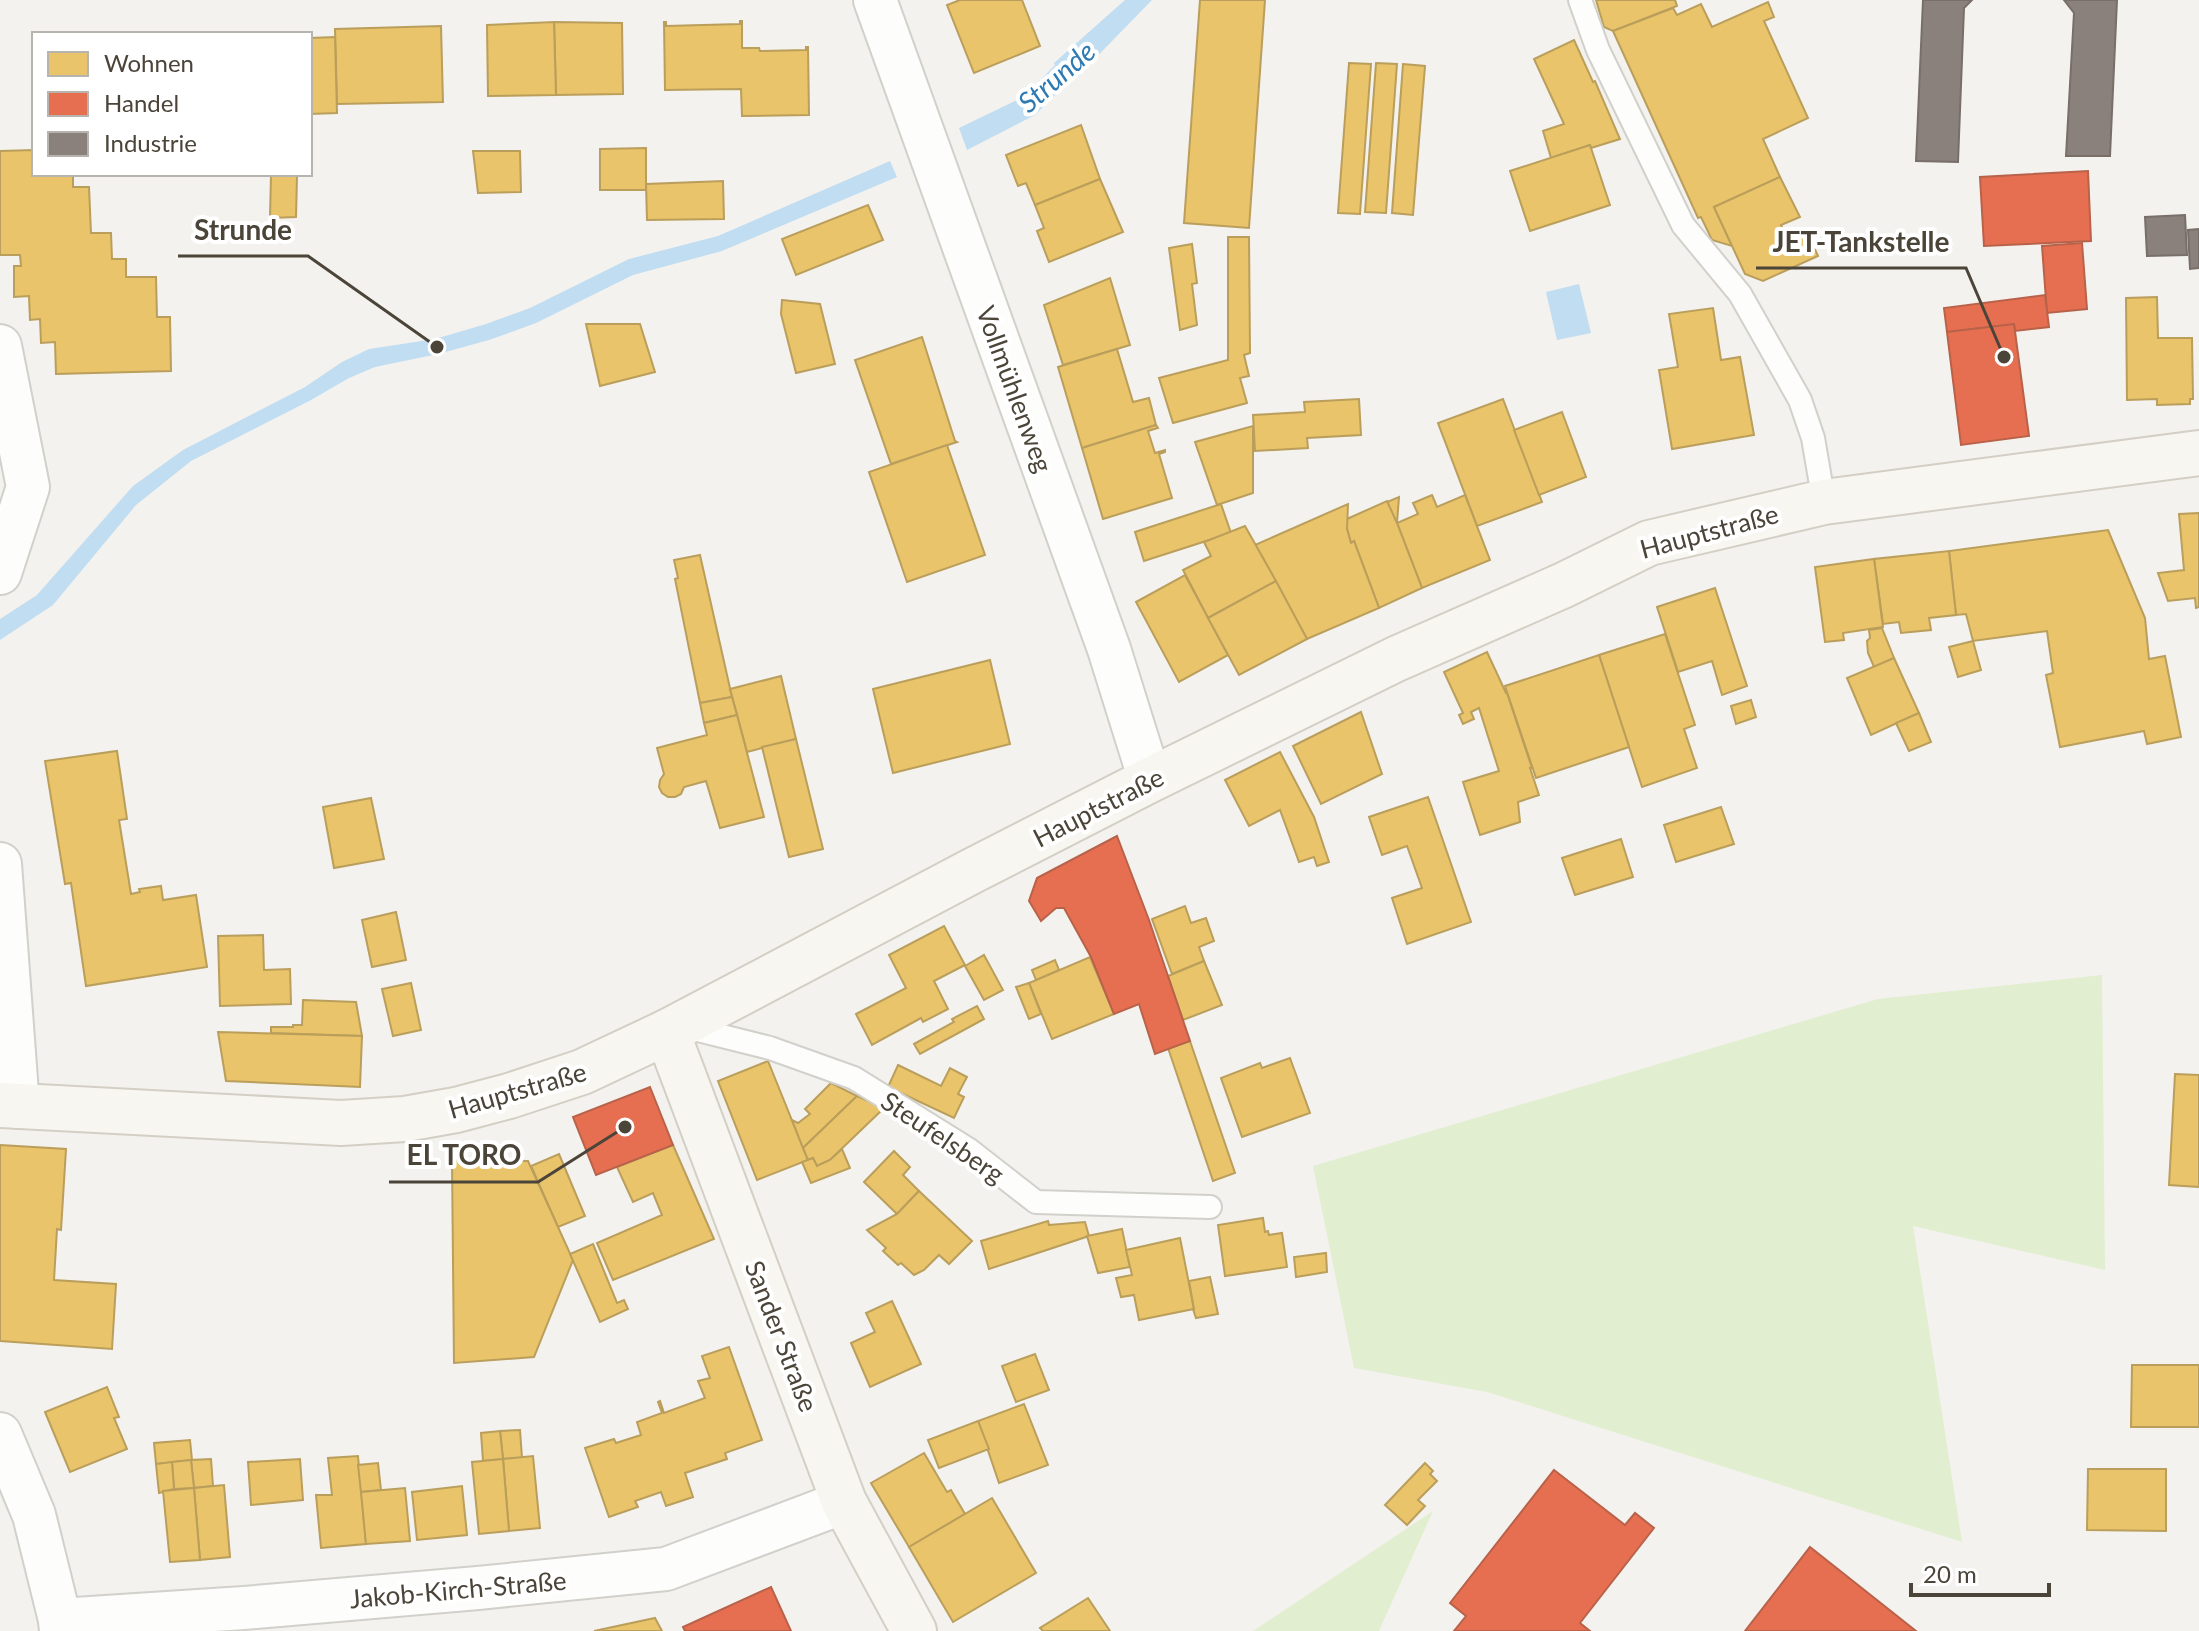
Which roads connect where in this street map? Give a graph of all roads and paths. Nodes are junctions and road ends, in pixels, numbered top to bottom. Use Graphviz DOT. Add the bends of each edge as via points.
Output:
graph roads {
  1 [pos="875,0"];
  2 [pos="1580,0"];
  3 [pos="0,346"];
  4 [pos="2199,453"];
  5 [pos="1824,502"];
  6 [pos="0,573"];
  7 [pos="1150,780"];
  8 [pos="0,864"];
  9 [pos="674,1029"];
  10 [pos="9,1106"];
  11 [pos="1210,1207"];
  12 [pos="0,1434"];
  13 [pos="844,1502"];
  14 [pos="61,1626"];
  15 [pos="914,1631"];
  1 -- 7 [label="street, Vollmühlenweg" via="1109,649"];
  2 -- 5 [label="lane" via="1598,50 1683,225 1740,294 1800,400"];
  3 -- 6 [label="street" via="28,487"];
  4 -- 5 [label="main road, Hauptstraße"];
  5 -- 7 [label="main road, Hauptstraße" via="1649,543"];
  7 -- 9 [label="main road, Hauptstraße"];
  8 -- 10 [label="street"];
  9 -- 10 [label="main road, Hauptstraße" via="582,1072 456,1110 405,1119 341,1123"];
  9 -- 11 [label="lane, Steufelsberg" via="770,1048 854,1078 968,1149 1036,1202"];
  9 -- 13 [label="main road, Sander Straße"];
  12 -- 14 [label="street" via="34,1515"];
  13 -- 14 [label="street, Jakob-Kirch-Straße" via="666,1569"];
  13 -- 15 [label="main road, Sander Straße"];
}
